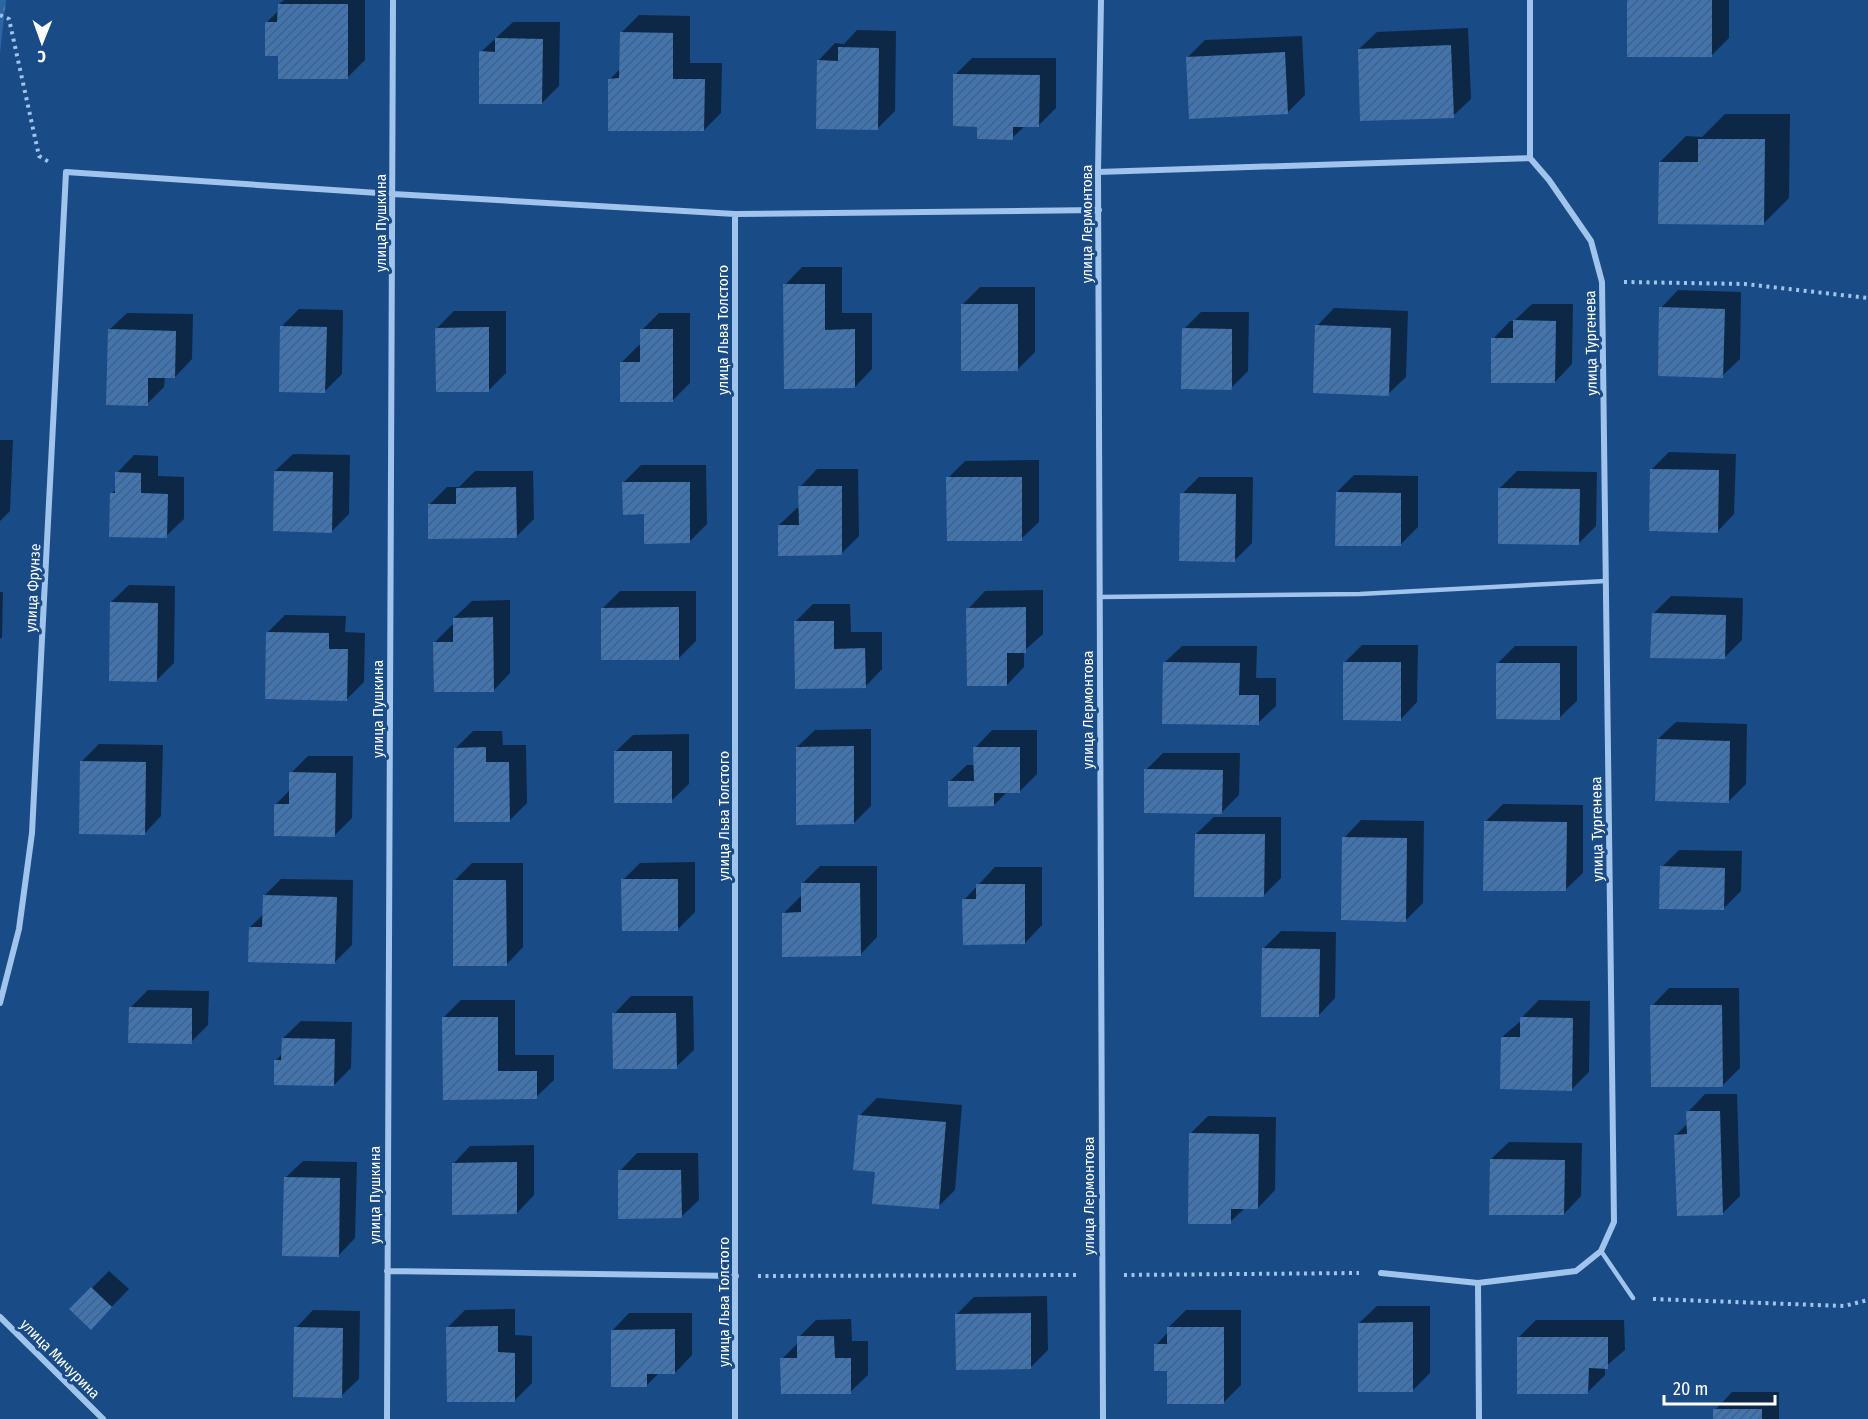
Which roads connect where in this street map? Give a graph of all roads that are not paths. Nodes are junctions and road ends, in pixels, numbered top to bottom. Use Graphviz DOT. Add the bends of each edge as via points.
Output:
graph roads {
  1 [pos="393,0"];
  2 [pos="1101,0"];
  3 [pos="1530,0"];
  4 [pos="1530,158"];
  5 [pos="1098,172"];
  6 [pos="393,194"];
  7 [pos="1099,210"];
  8 [pos="735,214"];
  9 [pos="1606,581"];
  10 [pos="1100,597"];
  11 [pos="0,1003"];
  12 [pos="1601,1251"];
  13 [pos="387,1271"];
  14 [pos="1381,1273"];
  15 [pos="736,1276"];
  16 [pos="1478,1283"];
  17 [pos="1633,1298"];
  18 [pos="0,1317"];
  19 [pos="103,1419"];
  20 [pos="387,1419"];
  21 [pos="735,1419"];
  22 [pos="1103,1419"];
  23 [pos="1479,1419"];
  1 -- 6 [label="street, улица Пушкина"];
  2 -- 5 [label="street, улица Лермонтова"];
  3 -- 4 [label="street"];
  4 -- 5 [label="street"];
  4 -- 9 [label="street, улица Тургенева" via="1591,241 1602,282"];
  5 -- 7 [label="street, улица Лермонтова"];
  6 -- 8 [label="street"];
  6 -- 11 [label="street, улица Фрунзе" via="66,172 32,833 19,929"];
  6 -- 13 [label="street, улица Пушкина"];
  7 -- 8 [label="street"];
  7 -- 10 [label="street, улица Лермонтова"];
  8 -- 15 [label="street, улица Льва Толстого"];
  9 -- 10 [label="lane" via="1360,594"];
  9 -- 12 [label="street, улица Тургенева" via="1614,1222"];
  10 -- 22 [label="street, улица Лермонтова"];
  12 -- 16 [label="street, улица Тургенева" via="1576,1271"];
  12 -- 17 [label="lane"];
  13 -- 15 [label="street"];
  13 -- 20 [label="street, улица Пушкина"];
  14 -- 16 [label="street, улица Тургенева"];
  15 -- 21 [label="street, улица Льва Толстого"];
  16 -- 23 [label="street"];
  18 -- 19 [label="street, улица Мичурина"];
}
